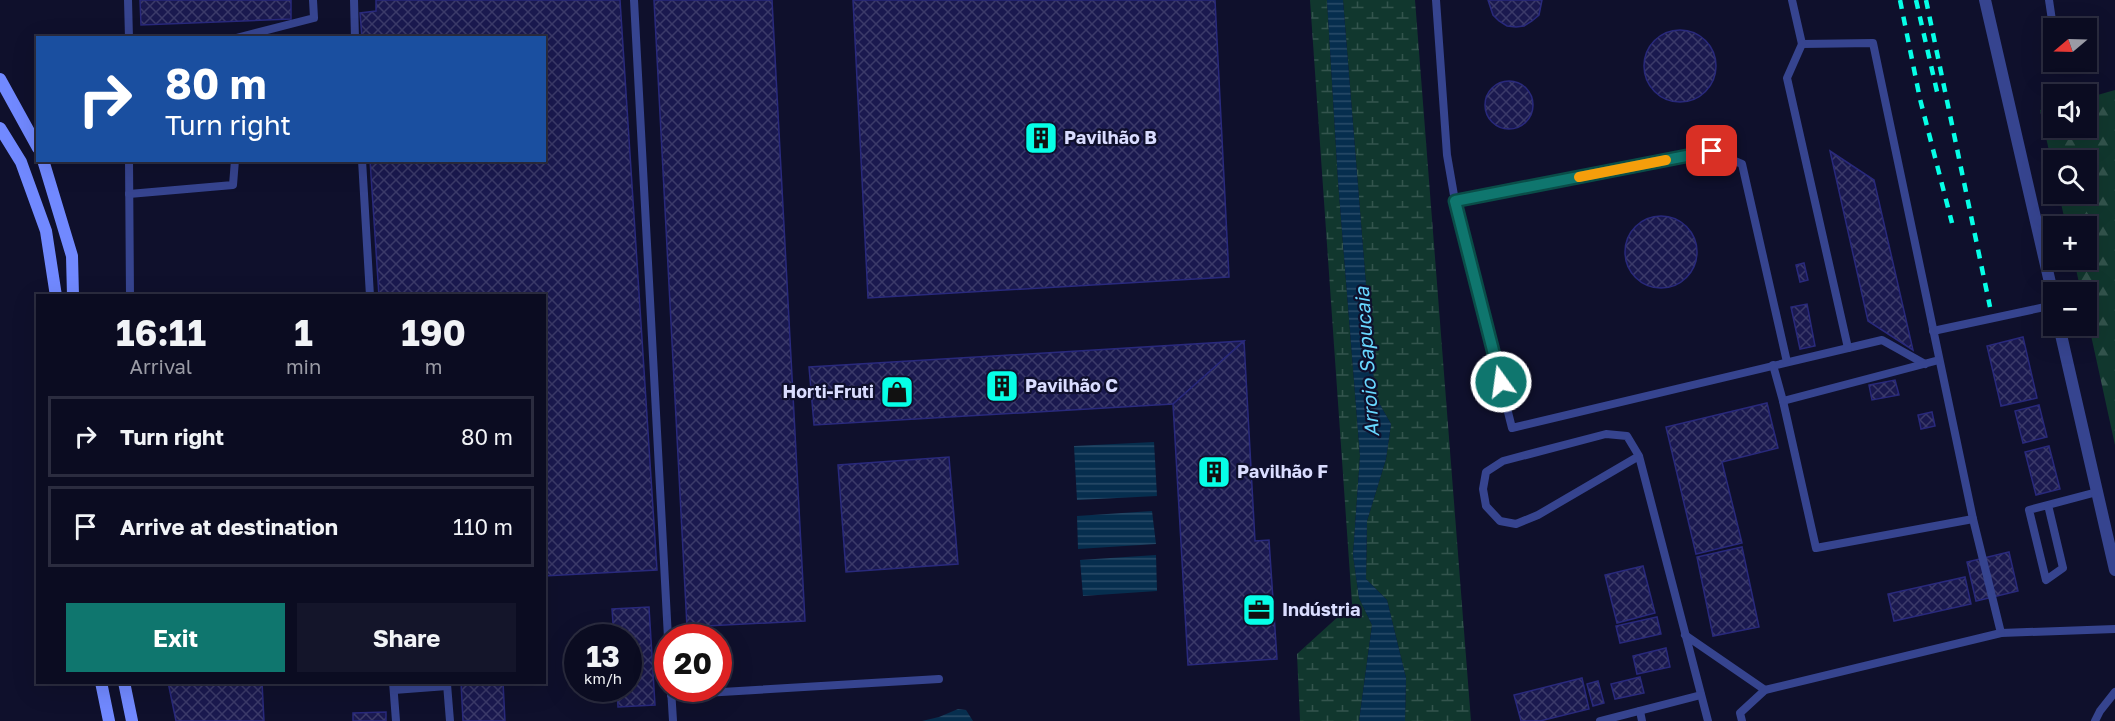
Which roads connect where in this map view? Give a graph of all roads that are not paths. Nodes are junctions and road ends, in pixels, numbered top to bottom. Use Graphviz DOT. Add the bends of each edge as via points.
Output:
graph roads {
  1 [pos="128,0"];
  2 [pos="314,0"];
  3 [pos="354,0"];
  4 [pos="634,0"];
  5 [pos="1436,0"];
  6 [pos="1792,0"];
  7 [pos="1985,0"];
  8 [pos="2049,0"];
  9 [pos="2052,18"];
  10 [pos="129,36"];
  11 [pos="244,36"];
  12 [pos="356,36"];
  13 [pos="1802,44"];
  14 [pos="0,79"];
  15 [pos="0,128"];
  16 [pos="36,144"];
  17 [pos="44,162"];
  18 [pos="129,162"];
  19 [pos="235,162"];
  20 [pos="362,162"];
  21 [pos="129,194"];
  22 [pos="1455,201"];
  23 [pos="2050,282"];
  24 [pos="56,294"];
  25 [pos="73,294"];
  26 [pos="130,294"];
  27 [pos="370,294"];
  28 [pos="2043,307"];
  29 [pos="1933,331"];
  30 [pos="2061,336"];
  31 [pos="1848,348"];
  32 [pos="1939,360"];
  33 [pos="1787,362"];
  34 [pos="1926,364"];
  35 [pos="1773,365"];
  36 [pos="1783,401"];
  37 [pos="1640,456"];
  38 [pos="2097,492"];
  39 [pos="2048,505"];
  40 [pos="1973,519"];
  41 [pos="2115,570"];
  42 [pos="667,624"];
  43 [pos="2115,629"];
  44 [pos="2001,633"];
  45 [pos="1685,635"];
  46 [pos="939,679"];
  47 [pos="101,684"];
  48 [pos="124,684"];
  49 [pos="447,684"];
  50 [pos="394,686"];
  51 [pos="732,689"];
  52 [pos="1765,690"];
  53 [pos="2115,692"];
  54 [pos="1701,695"];
  55 [pos="672,702"];
  56 [pos="1640,711"];
  57 [pos="109,721"];
  58 [pos="132,721"];
  59 [pos="396,721"];
  60 [pos="450,721"];
  61 [pos="673,721"];
  62 [pos="1600,721"];
  63 [pos="1642,721"];
  64 [pos="1708,721"];
  65 [pos="1742,721"];
  66 [pos="2096,721"];
  1 -- 10 [label="lane"];
  2 -- 11 [label="lane" via="314,18"];
  3 -- 12 [label="lane"];
  4 -- 42 [label="lane"];
  5 -- 22 [label="lane" via="1447,155"];
  6 -- 13 [label="lane"];
  7 -- 23 [label="street"];
  8 -- 9 [label="lane"];
  13 -- 29 [label="lane" via="1872,42"];
  13 -- 31 [label="lane" via="1787,78"];
  14 -- 16 [label="main road"];
  15 -- 24 [label="main road" via="21,162 46,231"];
  17 -- 25 [label="main road" via="72,256"];
  18 -- 21 [label="lane"];
  19 -- 21 [label="lane" via="233,185"];
  20 -- 27 [label="lane"];
  21 -- 26 [label="lane"];
  22 -- 33 [label="lane" via="1712,151 1742,164"];
  22 -- 35 [label="lane" via="1512,428"];
  28 -- 29 [label="lane"];
  29 -- 32 [label="lane"];
  30 -- 38 [label="street"];
  31 -- 33 [label="lane"];
  31 -- 34 [label="lane" via="1882,340"];
  32 -- 34 [label="lane"];
  32 -- 40 [label="lane"];
  33 -- 35 [label="lane"];
  34 -- 36 [label="lane"];
  35 -- 36 [label="lane"];
  36 -- 40 [label="lane" via="1816,548"];
  37 -- 37 [label="lane" via="1516,524 1500,521 1486,506 1486,472 1503,462 1606,434 1627,436"];
  37 -- 45 [label="lane"];
  38 -- 39 [label="lane"];
  38 -- 41 [label="street"];
  39 -- 39 [label="lane" via="2029,510 2046,579 2063,568"];
  40 -- 44 [label="lane"];
  43 -- 44 [label="lane"];
  44 -- 52 [label="lane"];
  45 -- 52 [label="lane"];
  45 -- 54 [label="lane"];
  46 -- 51 [label="lane"];
  47 -- 57 [label="main road"];
  48 -- 58 [label="main road"];
  49 -- 50 [label="lane"];
  49 -- 60 [label="lane"];
  50 -- 59 [label="lane"];
  52 -- 65 [label="lane" via="1740,713"];
  53 -- 66 [label="lane"];
  54 -- 56 [label="lane"];
  54 -- 64 [label="lane"];
  55 -- 61 [label="lane"];
  56 -- 62 [label="lane"];
  56 -- 63 [label="lane"];
}
